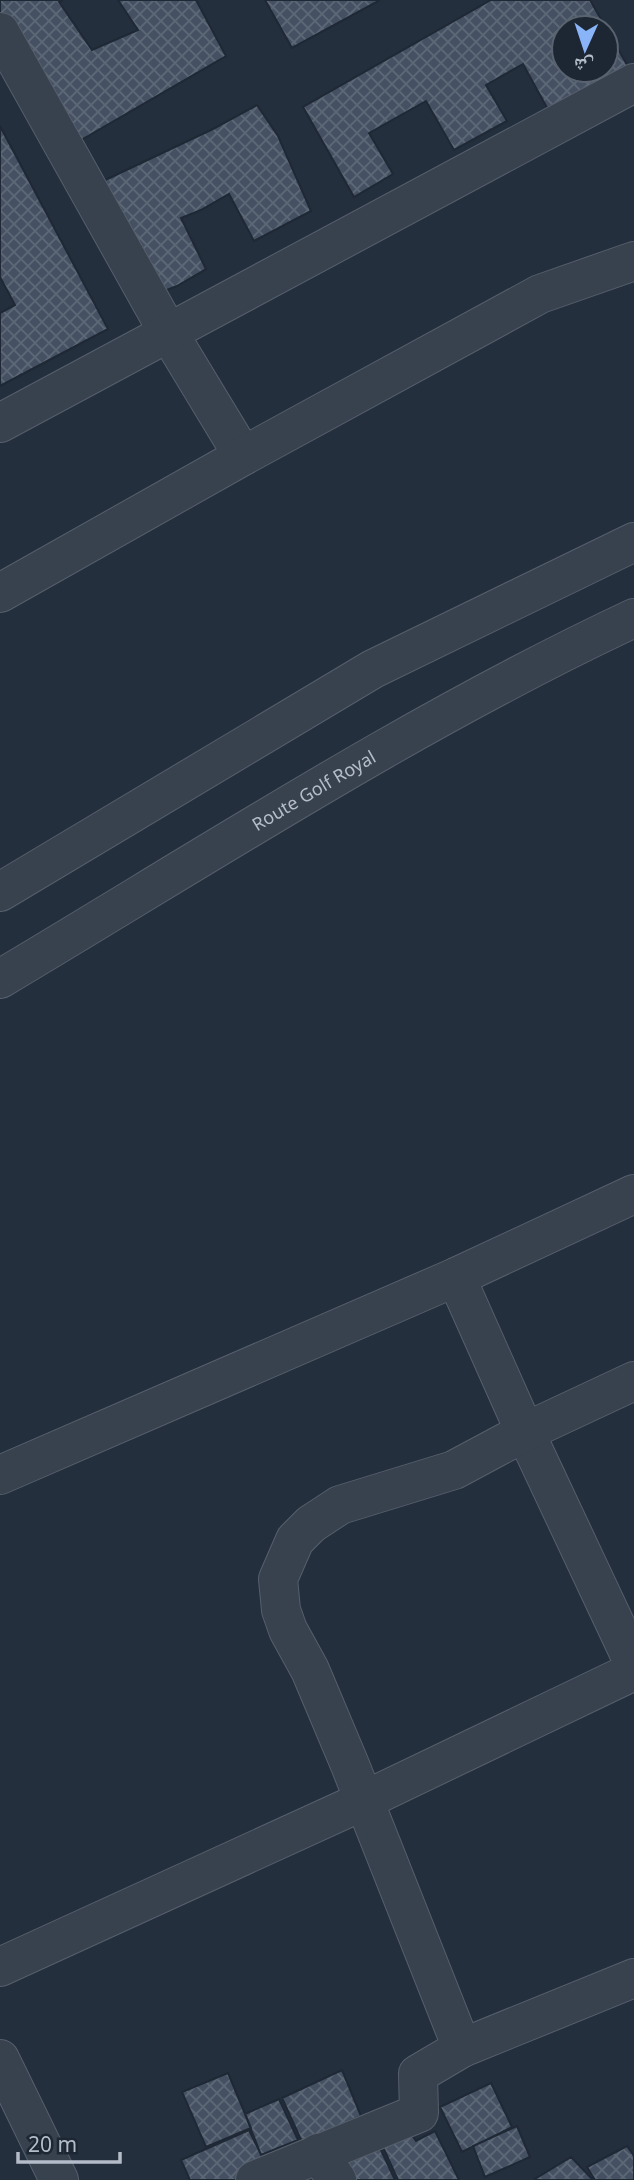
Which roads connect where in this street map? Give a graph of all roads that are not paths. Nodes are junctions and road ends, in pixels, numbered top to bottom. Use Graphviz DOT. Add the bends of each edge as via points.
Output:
graph roads {
  1 [pos="0,32"];
  2 [pos="634,83"];
  3 [pos="634,261"];
  4 [pos="168,332"];
  5 [pos="0,423"];
  6 [pos="243,456"];
  7 [pos="634,542"];
  8 [pos="0,593"];
  9 [pos="634,618"];
  10 [pos="0,892"];
  11 [pos="0,979"];
  12 [pos="634,1194"];
  13 [pos="456,1277"];
  14 [pos="634,1381"];
  15 [pos="525,1432"];
  16 [pos="0,1475"];
  17 [pos="634,1664"];
  18 [pos="634,1671"];
  19 [pos="363,1801"];
  20 [pos="0,1967"];
  21 [pos="634,1978"];
  22 [pos="462,2048"];
  23 [pos="0,2059"];
  24 [pos="328,2166"];
  25 [pos="59,2180"];
  26 [pos="256,2180"];
  1 -- 4 [label="street"];
  2 -- 4 [label="street"];
  3 -- 6 [label="street" via="540,295"];
  4 -- 5 [label="street"];
  4 -- 6 [label="street"];
  6 -- 8 [label="street"];
  7 -- 10 [label="street" via="373,669"];
  9 -- 11 [label="street, Route Golf Royal" via="385,750"];
  12 -- 13 [label="street"];
  13 -- 15 [label="street"];
  13 -- 16 [label="street"];
  14 -- 15 [label="street"];
  15 -- 17 [label="street"];
  15 -- 19 [label="street" via="454,1470 340,1505 311,1524 285,1559 278,1580 281,1610"];
  18 -- 19 [label="street"];
  19 -- 20 [label="street"];
  19 -- 22 [label="street"];
  21 -- 22 [label="street"];
  22 -- 24 [label="street" via="418,2074 419,2113"];
  23 -- 25 [label="street"];
  24 -- 26 [label="street"];
}
